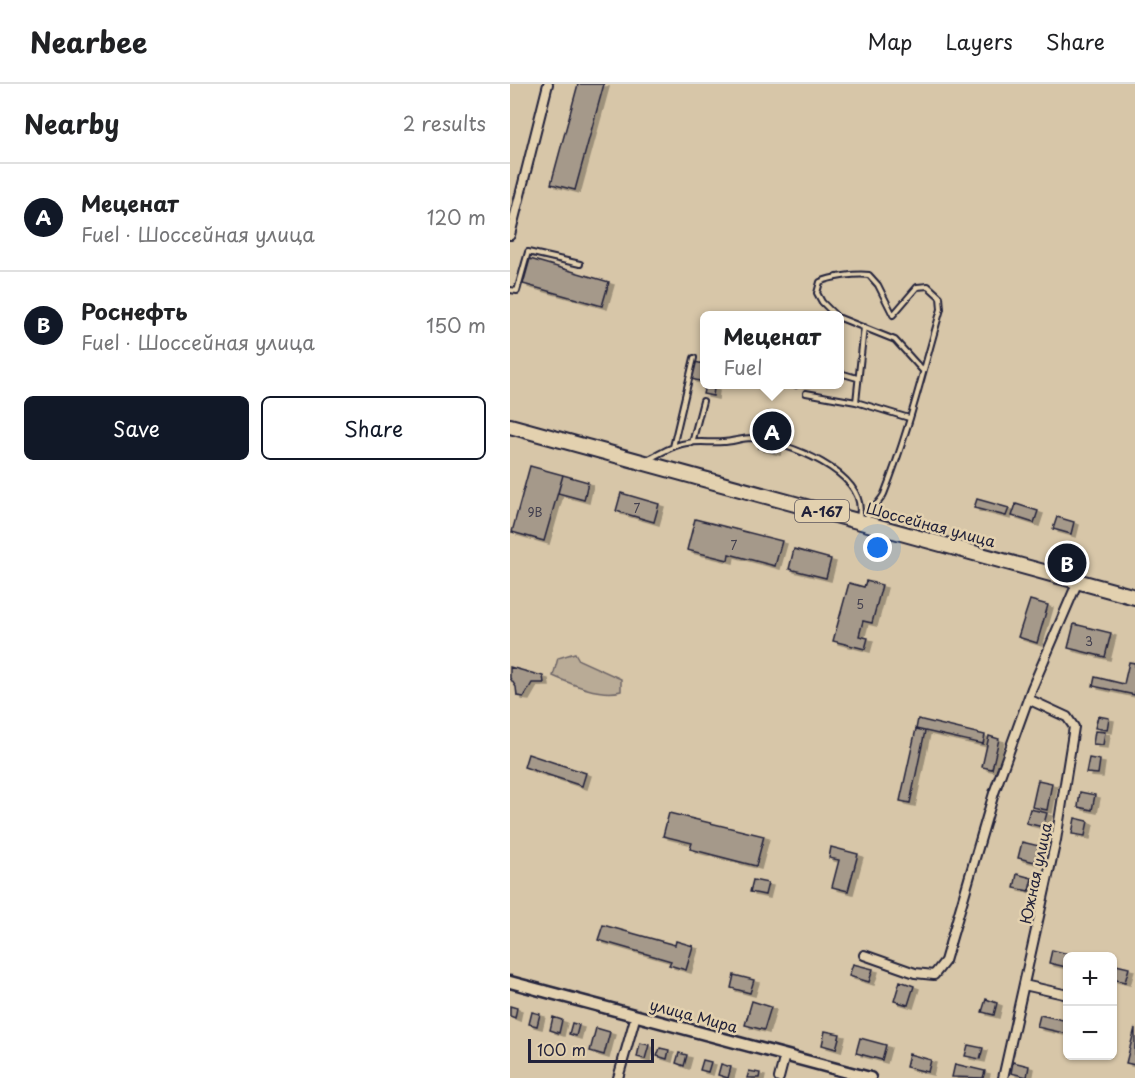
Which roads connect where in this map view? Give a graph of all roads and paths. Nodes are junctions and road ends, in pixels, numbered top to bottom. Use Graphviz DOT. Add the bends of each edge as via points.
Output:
graph roads {
  1 [pos="548,84"];
  2 [pos="514,205"];
  3 [pos="510,235"];
  4 [pos="579,264"];
  5 [pos="510,290"];
  6 [pos="832,311"];
  7 [pos="844,319"];
  8 [pos="864,327"];
  9 [pos="694,358"];
  10 [pos="923,370"];
  11 [pos="844,374"];
  12 [pos="857,378"];
  13 [pos="806,393"];
  14 [pos="703,401"];
  15 [pos="856,402"];
  16 [pos="909,418"];
  17 [pos="510,426"];
  18 [pos="692,443"];
  19 [pos="673,448"];
  20 [pos="643,462"];
  21 [pos="861,522"];
  22 [pos="1078,581"];
  23 [pos="1135,597"];
  24 [pos="1028,699"];
  25 [pos="864,955"];
  26 [pos="510,982"];
  27 [pos="1024,985"];
  28 [pos="1063,994"];
  29 [pos="636,1015"];
  30 [pos="785,1055"];
  31 [pos="618,1078"];
  32 [pos="779,1078"];
  33 [pos="870,1078"];
  34 [pos="1003,1078"];
  1 -- 2 [label="street"];
  2 -- 3 [label="street"];
  4 -- 5 [label="lane" via="528,252 517,291"];
  6 -- 10 [label="lane" via="817,293 820,282 827,278 869,275 893,315 917,287 928,286 940,297 941,309"];
  7 -- 8 [label="lane"];
  8 -- 10 [label="lane" via="895,340"];
  8 -- 12 [label="lane"];
  9 -- 19 [label="lane"];
  10 -- 16 [label="lane"];
  11 -- 12 [label="lane"];
  12 -- 15 [label="lane"];
  13 -- 15 [label="lane"];
  14 -- 18 [label="lane"];
  15 -- 16 [label="lane"];
  16 -- 21 [label="lane" via="883,497"];
  17 -- 20 [label="highway, Шоссейная улица / А-167"];
  18 -- 19 [label="lane"];
  18 -- 21 [label="lane" via="749,438 794,449 828,465 853,487 861,507"];
  19 -- 20 [label="lane"];
  20 -- 21 [label="highway, Шоссейная улица / А-167"];
  21 -- 22 [label="highway, Шоссейная улица / А-167"];
  22 -- 23 [label="highway, Шоссейная улица / А-167"];
  22 -- 24 [label="street"];
  24 -- 25 [label="street" via="994,792 945,961 934,975 915,973"];
  24 -- 27 [label="street, Южная улица" via="1067,717 1074,728 1056,840"];
  26 -- 29 [label="street, улица Мира"];
  27 -- 28 [label="street"];
  27 -- 34 [label="street, Южная улица"];
  29 -- 30 [label="street, улица Мира"];
  29 -- 31 [label="street"];
  30 -- 32 [label="street"];
  30 -- 33 [label="street, улица Мира"];
}
